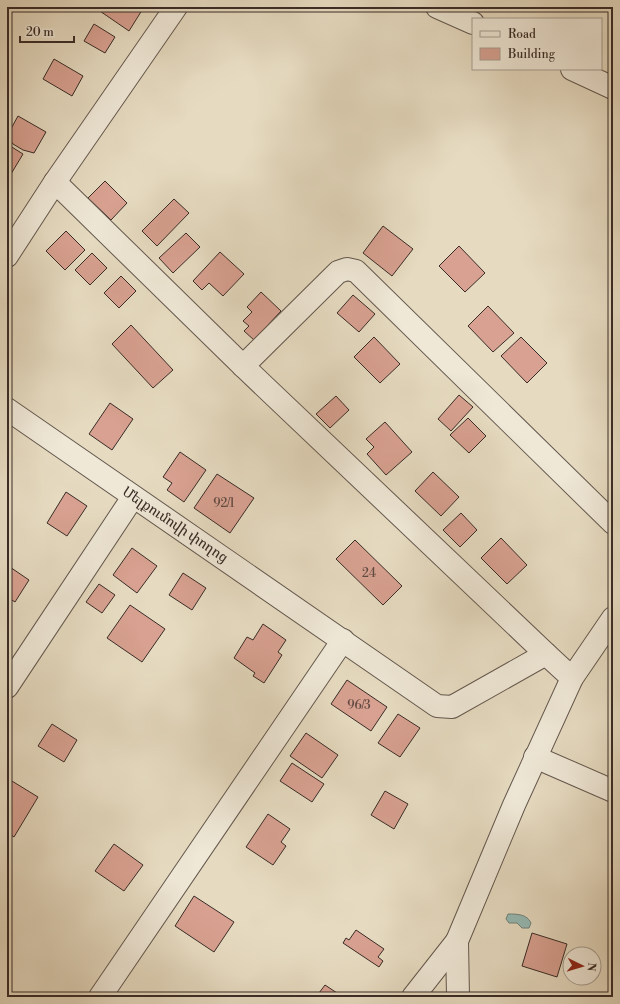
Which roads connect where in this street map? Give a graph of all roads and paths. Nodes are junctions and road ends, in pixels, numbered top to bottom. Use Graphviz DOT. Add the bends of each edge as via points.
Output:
graph roads {
  1 [pos="176,7"];
  2 [pos="437,7"];
  3 [pos="472,23"];
  4 [pos="574,70"];
  5 [pos="613,88"];
  6 [pos="55,182"];
  7 [pos="7,256"];
  8 [pos="243,366"];
  9 [pos="7,409"];
  10 [pos="133,497"];
  11 [pos="613,523"];
  12 [pos="613,618"];
  13 [pos="343,640"];
  14 [pos="546,654"];
  15 [pos="572,678"];
  16 [pos="7,687"];
  17 [pos="535,757"];
  18 [pos="613,791"];
  19 [pos="457,941"];
  20 [pos="100,997"];
  21 [pos="413,997"];
  22 [pos="458,997"];
  1 -- 6 [label="street"];
  2 -- 3 [label="street"];
  4 -- 5 [label="street"];
  6 -- 7 [label="street"];
  6 -- 8 [label="street"];
  8 -- 11 [label="street" via="338,272 347,269 356,272"];
  8 -- 14 [label="street"];
  9 -- 10 [label="street, Մելքումովի փողոց"];
  10 -- 13 [label="street, Մելքումովի փողոց"];
  10 -- 16 [label="street"];
  12 -- 15 [label="street"];
  13 -- 14 [label="street, Մելքումովի փողոց" via="437,706 452,707"];
  13 -- 20 [label="street"];
  14 -- 15 [label="street"];
  15 -- 17 [label="street"];
  17 -- 18 [label="street"];
  17 -- 19 [label="street"];
  19 -- 21 [label="street"];
  19 -- 22 [label="street"];
}
